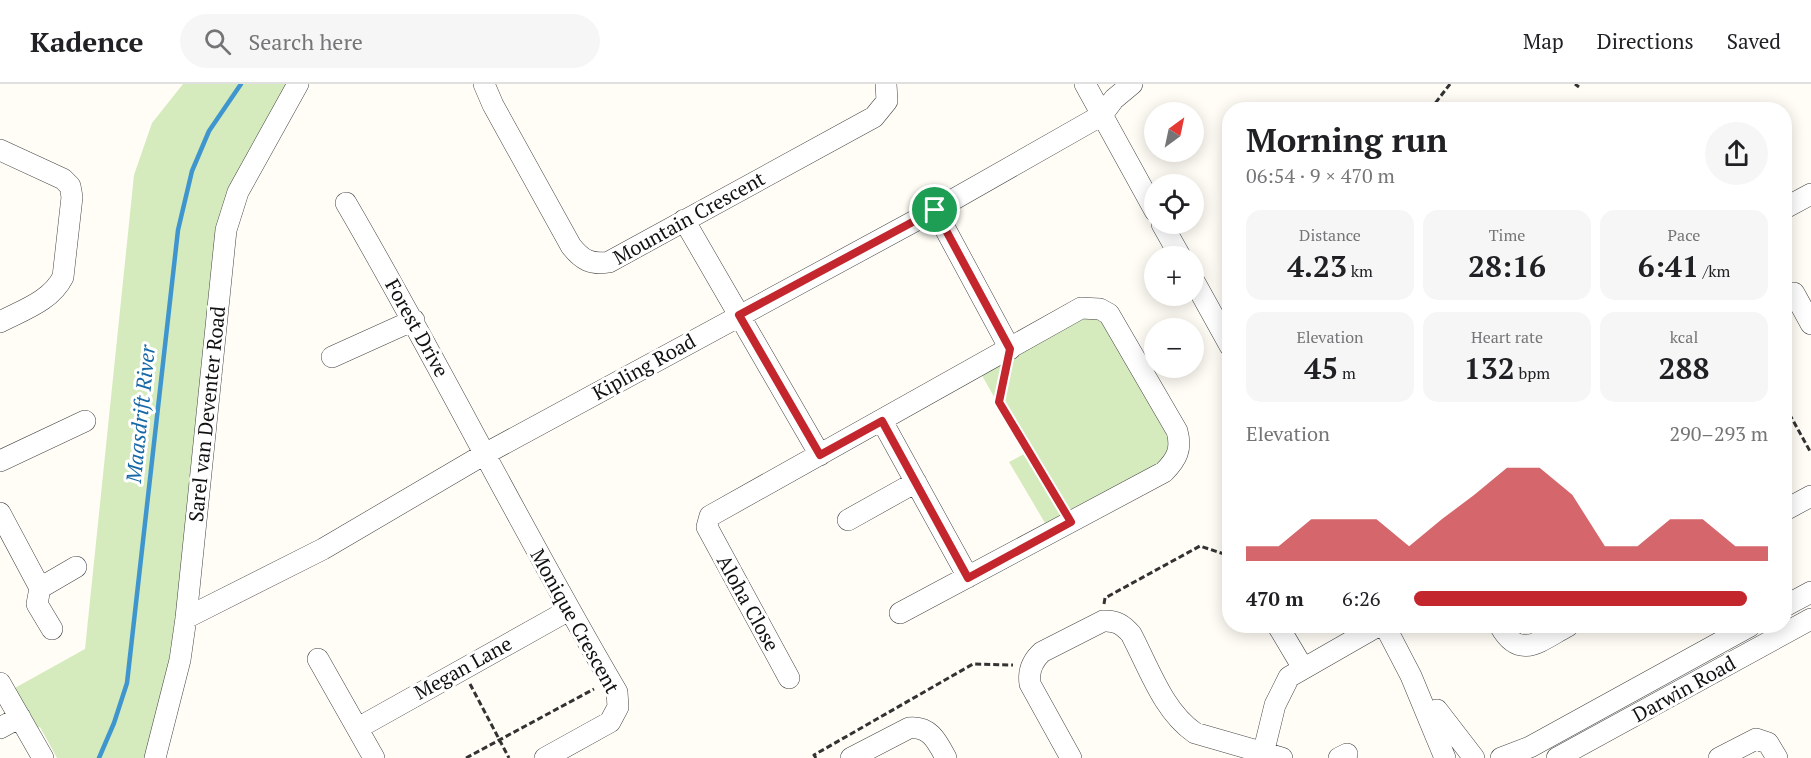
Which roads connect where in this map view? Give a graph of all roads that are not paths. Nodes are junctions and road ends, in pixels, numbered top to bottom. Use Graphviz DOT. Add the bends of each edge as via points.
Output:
graph roads {
  1 [pos="298,84"];
  2 [pos="484,84"];
  3 [pos="886,84"];
  4 [pos="1085,84"];
  5 [pos="1131,84"];
  6 [pos="1102,116"];
  7 [pos="0,150"];
  8 [pos="1144,191"];
  9 [pos="1811,194"];
  10 [pos="345,203"];
  11 [pos="1792,204"];
  12 [pos="935,210"];
  13 [pos="684,220"];
  14 [pos="1797,292"];
  15 [pos="1204,299"];
  16 [pos="739,315"];
  17 [pos="414,320"];
  18 [pos="0,322"];
  19 [pos="1811,324"];
  20 [pos="1222,332"];
  21 [pos="1010,349"];
  22 [pos="332,357"];
  23 [pos="85,421"];
  24 [pos="882,421"];
  25 [pos="483,455"];
  26 [pos="820,455"];
  27 [pos="0,461"];
  28 [pos="916,482"];
  29 [pos="1811,496"];
  30 [pos="1792,506"];
  31 [pos="0,513"];
  32 [pos="848,520"];
  33 [pos="76,567"];
  34 [pos="968,578"];
  35 [pos="40,588"];
  36 [pos="1811,592"];
  37 [pos="1792,602"];
  38 [pos="569,610"];
  39 [pos="900,613"];
  40 [pos="186,618"];
  41 [pos="1811,619"];
  42 [pos="1792,629"];
  43 [pos="52,630"];
  44 [pos="1282,633"];
  45 [pos="1366,633"];
  46 [pos="1389,633"];
  47 [pos="1505,633"];
  48 [pos="1554,633"];
  49 [pos="1737,633"];
  50 [pos="1785,633"];
  51 [pos="318,659"];
  52 [pos="1303,668"];
  53 [pos="1411,676"];
  54 [pos="789,678"];
  55 [pos="0,683"];
  56 [pos="20,717"];
  57 [pos="0,728"];
  58 [pos="358,728"];
  59 [pos="1269,756"];
  60 [pos="43,758"];
  61 [pos="155,758"];
  62 [pos="374,758"];
  63 [pos="545,758"];
  64 [pos="851,758"];
  65 [pos="946,758"];
  66 [pos="1071,758"];
  67 [pos="1445,758"];
  68 [pos="1474,758"];
  69 [pos="1501,758"];
  70 [pos="1557,758"];
  71 [pos="1719,758"];
  72 [pos="1777,758"];
  1 -- 40 [label="street, Sarel van Deventer Road" via="238,192 226,230"];
  2 -- 13 [label="street, Mountain Crescent" via="571,246 590,263 609,262"];
  3 -- 13 [label="street, Mountain Crescent" via="887,101 874,117"];
  4 -- 6 [label="street"];
  5 -- 6 [label="street"];
  6 -- 8 [label="street"];
  6 -- 12 [label="street, Kipling Road"];
  7 -- 18 [label="street" via="63,179 70,186 72,197 59,285 41,301"];
  9 -- 11 [label="street"];
  10 -- 17 [label="street, Forest Drive"];
  12 -- 16 [label="street, Kipling Road"];
  12 -- 21 [label="street"];
  13 -- 16 [label="street"];
  14 -- 19 [label="street"];
  15 -- 20 [label="street"];
  16 -- 25 [label="street, Kipling Road"];
  16 -- 26 [label="street"];
  17 -- 22 [label="street"];
  17 -- 25 [label="street, Forest Drive"];
  21 -- 24 [label="street"];
  21 -- 34 [label="street" via="1081,308 1100,309 1116,321 1177,431 1178,455 1164,472"];
  23 -- 27 [label="street"];
  24 -- 26 [label="street"];
  24 -- 28 [label="street"];
  25 -- 38 [label="street, Monique Crescent"];
  25 -- 40 [label="street, Kipling Road" via="323,549"];
  26 -- 54 [label="street, Aloha Close" via="713,514 707,527"];
  28 -- 32 [label="street"];
  28 -- 34 [label="street"];
  29 -- 30 [label="street"];
  31 -- 35 [label="street"];
  33 -- 35 [label="street"];
  34 -- 39 [label="street"];
  35 -- 43 [label="street" via="37,604"];
  36 -- 37 [label="street"];
  38 -- 58 [label="street, Megan Lane"];
  38 -- 63 [label="street, Monique Crescent" via="619,700 610,722"];
  40 -- 61 [label="street, Sarel van Deventer Road" via="180,660"];
  41 -- 42 [label="street, Darwin Road"];
  44 -- 52 [label="street"];
  45 -- 52 [label="street"];
  46 -- 53 [label="street"];
  47 -- 48 [label="street" via="1511,642 1522,646"];
  49 -- 69 [label="street, Darwin Road" via="1530,747"];
  50 -- 70 [label="street, Darwin Road"];
  51 -- 58 [label="street"];
  52 -- 59 [label="street" via="1289,677 1275,705"];
  53 -- 67 [label="street"];
  53 -- 68 [label="street"];
  55 -- 56 [label="street"];
  56 -- 57 [label="street"];
  56 -- 60 [label="street"];
  58 -- 62 [label="street"];
  59 -- 66 [label="street" via="1195,733 1184,725 1131,634 1119,623 1102,621 1042,652 1029,674 1030,684"];
  64 -- 65 [label="street" via="917,727 930,733"];
  71 -- 72 [label="street" via="1756,739 1768,743"];
}
